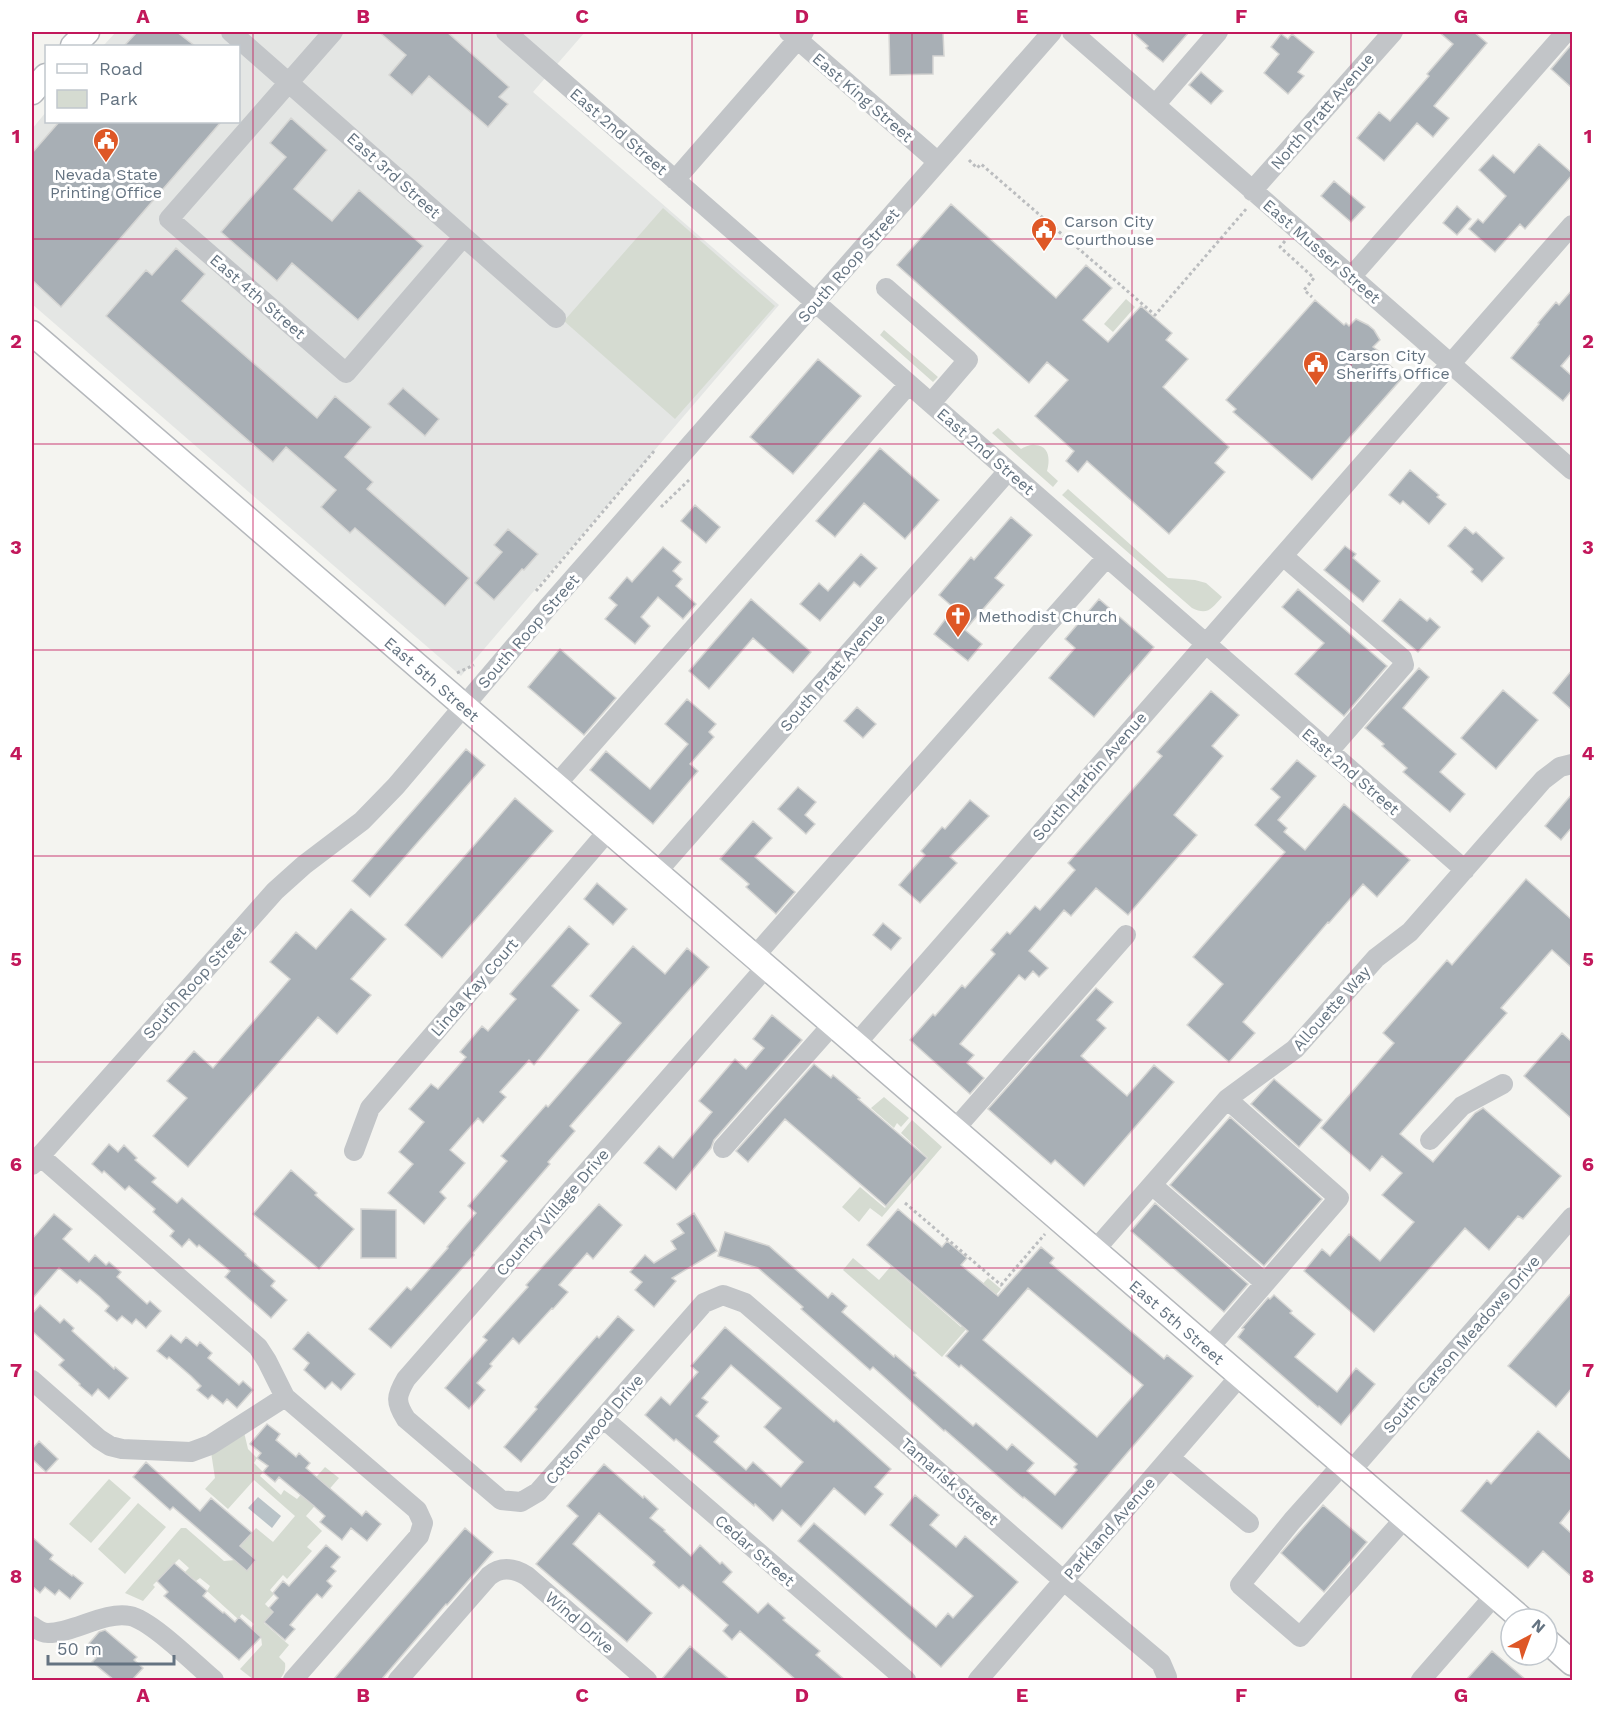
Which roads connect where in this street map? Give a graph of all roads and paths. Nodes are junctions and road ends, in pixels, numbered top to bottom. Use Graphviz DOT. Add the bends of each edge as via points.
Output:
graph roads {
  1 [pos="87,32"];
  2 [pos="231,32"];
  3 [pos="333,32"];
  4 [pos="506,32"];
  5 [pos="1053,32"];
  6 [pos="1072,32"];
  7 [pos="1218,32"];
  8 [pos="1393,32"];
  9 [pos="1566,32"];
  10 [pos="797,34"];
  11 [pos="74,45"];
  12 [pos="45,77"];
  13 [pos="289,82"];
  14 [pos="32,92"];
  15 [pos="1155,105"];
  16 [pos="969,160"];
  17 [pos="938,162"];
  18 [pos="675,180"];
  19 [pos="1250,199"];
  20 [pos="1572,225"];
  21 [pos="463,237"];
  22 [pos="1285,241"];
  23 [pos="1351,277"];
  24 [pos="886,288"];
  25 [pos="1312,297"];
  26 [pos="816,302"];
  27 [pos="556,318"];
  28 [pos="32,333"];
  29 [pos="1452,364"];
  30 [pos="909,384"];
  31 [pos="931,403"];
  32 [pos="655,450"];
  33 [pos="1572,470"];
  34 [pos="1008,471"];
  35 [pos="1282,556"];
  36 [pos="1107,557"];
  37 [pos="536,591"];
  38 [pos="1205,643"];
  39 [pos="480,658"];
  40 [pos="458,673"];
  41 [pos="463,706"];
  42 [pos="1329,751"];
  43 [pos="1570,764"];
  44 [pos="555,786"];
  45 [pos="608,831"];
  46 [pos="1465,870"];
  47 [pos="656,873"];
  48 [pos="1126,935"];
  49 [pos="760,962"];
  50 [pos="832,1025"];
  51 [pos="855,1044"];
  52 [pos="1503,1084"];
  53 [pos="1227,1099"];
  54 [pos="954,1130"];
  55 [pos="1430,1140"];
  56 [pos="723,1148"];
  57 [pos="354,1151"];
  58 [pos="36,1161"];
  59 [pos="1152,1185"];
  60 [pos="905,1203"];
  61 [pos="1572,1217"];
  62 [pos="1045,1234"];
  63 [pos="1094,1251"];
  64 [pos="1265,1283"];
  65 [pos="723,1295"];
  66 [pos="1208,1349"];
  67 [pos="1240,1376"];
  68 [pos="32,1380"];
  69 [pos="285,1397"];
  70 [pos="604,1419"];
  71 [pos="452,1458"];
  72 [pos="1170,1458"];
  73 [pos="1346,1468"];
  74 [pos="1404,1518"];
  75 [pos="1249,1523"];
  76 [pos="1064,1581"];
  77 [pos="1495,1595"];
  78 [pos="1508,1607"];
  79 [pos="32,1626"];
  80 [pos="1559,1652"];
  81 [pos="1572,1663"];
  82 [pos="637,1677"];
  83 [pos="1166,1679"];
  84 [pos="214,1680"];
  85 [pos="293,1680"];
  86 [pos="398,1680"];
  87 [pos="906,1680"];
  88 [pos="978,1680"];
  89 [pos="1421,1680"];
  1 -- 11 [label="main road"];
  2 -- 13 [label="street, East 3rd Street"];
  3 -- 13 [label="street"];
  4 -- 18 [label="street, East 2nd Street"];
  5 -- 17 [label="street, South Roop Street"];
  6 -- 15 [label="street, East Musser Street"];
  7 -- 15 [label="street"];
  8 -- 19 [label="street, North Pratt Avenue"];
  9 -- 23 [label="street"];
  10 -- 17 [label="street, East King Street"];
  10 -- 18 [label="street"];
  12 -- 14 [label="main road"];
  13 -- 21 [label="street, East 3rd Street"];
  13 -- 21 [label="street, East 4th Street" via="169,219 346,373"];
  15 -- 19 [label="street, East Musser Street"];
  16 -- 19 [label="path" via="977,168 981,164 1155,315"];
  17 -- 26 [label="street, South Roop Street"];
  18 -- 26 [label="street, East 2nd Street"];
  19 -- 23 [label="street, East Musser Street"];
  20 -- 29 [label="street, South Harbin Avenue"];
  21 -- 27 [label="street, East 3rd Street"];
  22 -- 25 [label="path" via="1280,248 1314,278 1304,290"];
  23 -- 29 [label="street, East Musser Street"];
  24 -- 31 [label="street" via="968,360"];
  26 -- 30 [label="street, East 2nd Street"];
  26 -- 41 [label="street, South Roop Street"];
  28 -- 41 [label="main road, East 5th Street"];
  29 -- 33 [label="street, East Musser Street"];
  29 -- 35 [label="street, South Harbin Avenue"];
  30 -- 31 [label="street, East 2nd Street"];
  30 -- 44 [label="street"];
  31 -- 34 [label="street, East 2nd Street"];
  32 -- 37 [label="path"];
  34 -- 36 [label="street, East 2nd Street"];
  34 -- 47 [label="street, South Pratt Avenue"];
  35 -- 38 [label="street, South Harbin Avenue"];
  35 -- 42 [label="street" via="1402,658 1404,665"];
  36 -- 38 [label="street, East 2nd Street"];
  36 -- 49 [label="street"];
  38 -- 42 [label="street, East 2nd Street"];
  38 -- 51 [label="street, South Harbin Avenue"];
  39 -- 40 [label="path" via="474,666"];
  41 -- 44 [label="main road, East 5th Street"];
  41 -- 58 [label="street, South Roop Street" via="372,812 274,891"];
  42 -- 46 [label="street, East 2nd Street"];
  43 -- 46 [label="street, Allouette Way" via="1543,780"];
  44 -- 45 [label="main road, East 5th Street"];
  45 -- 47 [label="main road, East 5th Street"];
  45 -- 57 [label="street, Linda Kay Court" via="369,1108"];
  46 -- 53 [label="street, Allouette Way" via="1410,932 1376,958 1295,1049"];
  47 -- 49 [label="main road, East 5th Street"];
  48 -- 54 [label="street"];
  49 -- 50 [label="main road, East 5th Street"];
  49 -- 71 [label="street, Country Village Drive" via="406,1379 399,1392 398,1407 406,1419"];
  50 -- 51 [label="main road, East 5th Street"];
  50 -- 56 [label="street"];
  51 -- 54 [label="main road, East 5th Street"];
  52 -- 55 [label="street" via="1462,1106"];
  53 -- 59 [label="street, Allouette Way"];
  53 -- 64 [label="street" via="1339,1198"];
  54 -- 63 [label="main road, East 5th Street"];
  58 -- 69 [label="street" via="258,1347"];
  59 -- 63 [label="street, Allouette Way"];
  59 -- 64 [label="street"];
  60 -- 62 [label="path" via="1001,1285"];
  61 -- 73 [label="street, South Carson Meadows Drive"];
  63 -- 66 [label="main road, East 5th Street"];
  64 -- 66 [label="street"];
  65 -- 70 [label="street, Cottonwood Drive" via="704,1303"];
  65 -- 76 [label="street, Tamarisk Street" via="745,1303"];
  66 -- 67 [label="main road, East 5th Street"];
  67 -- 72 [label="street, Parkland Avenue"];
  67 -- 73 [label="main road, East 5th Street"];
  68 -- 69 [label="street" via="99,1439 122,1449 191,1452 210,1445"];
  69 -- 85 [label="street" via="417,1510 423,1523 419,1536"];
  70 -- 71 [label="street, Cottonwood Drive" via="538,1492 520,1502 501,1500"];
  70 -- 87 [label="street, Cedar Street"];
  72 -- 75 [label="street"];
  72 -- 76 [label="street, Parkland Avenue"];
  73 -- 74 [label="main road, East 5th Street"];
  73 -- 74 [label="street, South Carson Meadows Drive" via="1292,1521 1240,1585 1300,1636"];
  74 -- 77 [label="main road, East 5th Street"];
  76 -- 83 [label="street, Tamarisk Street" via="1161,1663"];
  76 -- 88 [label="street, Parkland Avenue"];
  77 -- 78 [label="main road, East 5th Street"];
  77 -- 89 [label="street"];
  79 -- 84 [label="street" via="46,1633 113,1616 130,1616 149,1624"];
  80 -- 81 [label="main road"];
  82 -- 86 [label="street, Wind Drive" via="527,1576 501,1569 489,1576"];
}
